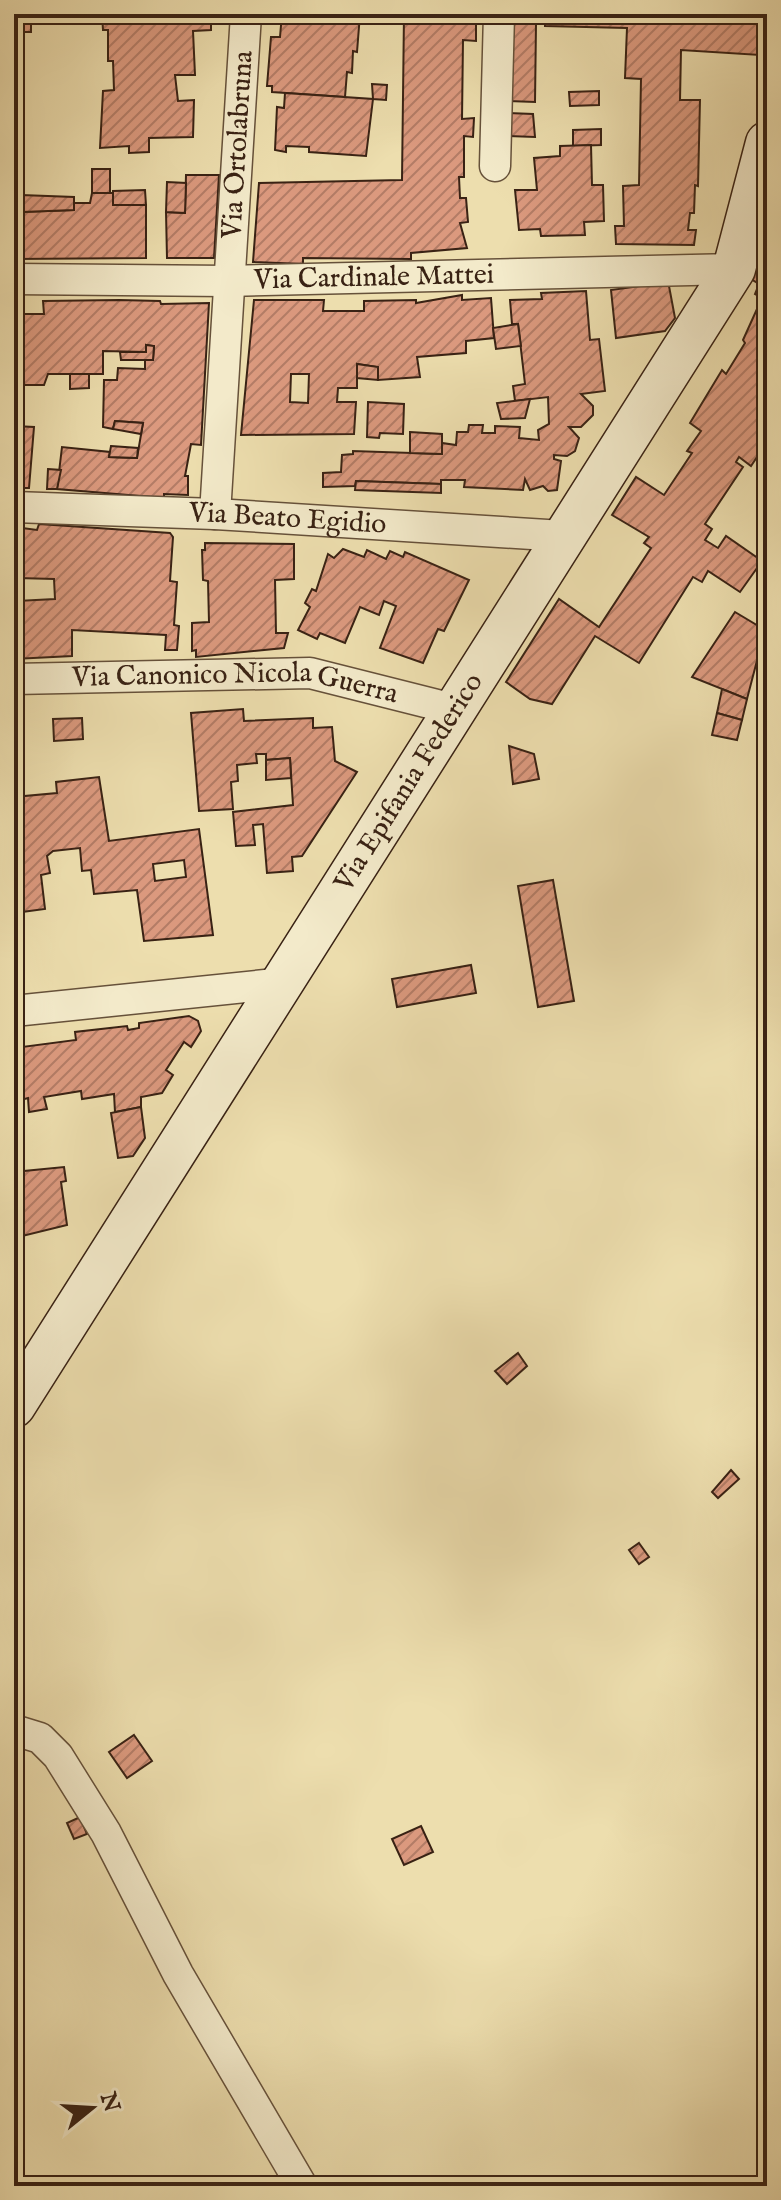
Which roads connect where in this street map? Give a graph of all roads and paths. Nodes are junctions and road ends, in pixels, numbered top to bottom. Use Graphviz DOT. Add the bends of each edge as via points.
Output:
graph roads {
  1 [pos="246,14"];
  2 [pos="499,14"];
  3 [pos="767,143"];
  4 [pos="495,166"];
  5 [pos="734,269"];
  6 [pos="14,279"];
  7 [pos="227,281"];
  8 [pos="14,507"];
  9 [pos="215,514"];
  10 [pos="563,536"];
  11 [pos="14,679"];
  12 [pos="453,709"];
  13 [pos="285,983"];
  14 [pos="14,1011"];
  15 [pos="14,1406"];
  16 [pos="14,1730"];
  17 [pos="302,2186"];
  1 -- 7 [label="street, Via Ortolabruna"];
  2 -- 4 [label="street"];
  3 -- 5 [label="main road, Via Epifania Federico"];
  5 -- 7 [label="street, Via Cardinale Mattei"];
  5 -- 10 [label="main road, Via Epifania Federico"];
  6 -- 7 [label="street, Via Cardinale Mattei"];
  7 -- 9 [label="street, Via Ortolabruna"];
  8 -- 9 [label="street, Via Beato Egidio"];
  9 -- 10 [label="street, Via Beato Egidio"];
  10 -- 12 [label="main road, Via Epifania Federico"];
  11 -- 12 [label="street, Via Canonico Nicola Guerra" via="310,673"];
  12 -- 13 [label="main road, Via Epifania Federico"];
  13 -- 14 [label="street"];
  13 -- 15 [label="main road, Via Epifania Federico"];
  16 -- 17 [label="street" via="40,1738 58,1756"];
}
